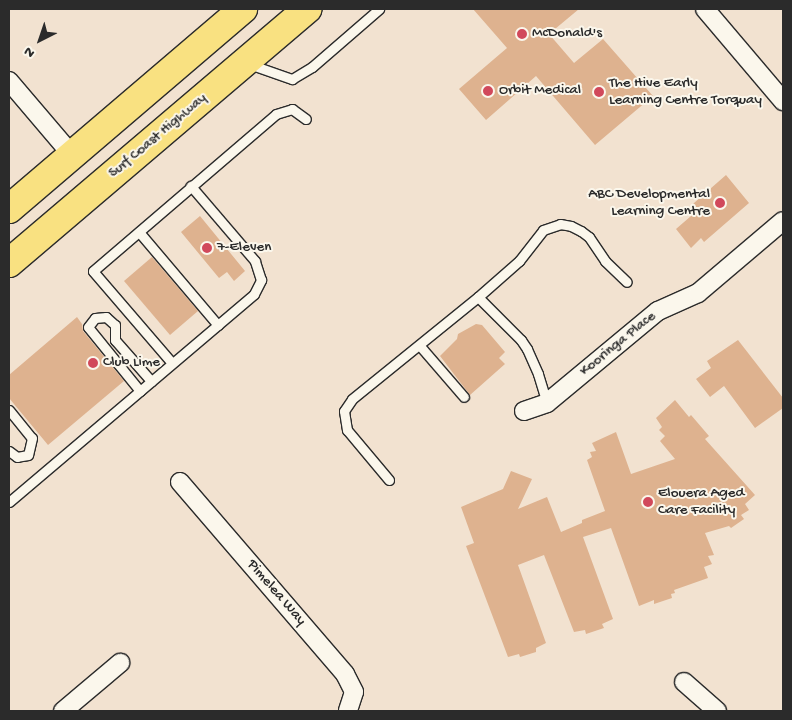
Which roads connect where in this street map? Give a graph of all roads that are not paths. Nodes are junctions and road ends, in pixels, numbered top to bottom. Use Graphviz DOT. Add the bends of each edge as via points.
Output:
graph roads {
  1 [pos="243,9"];
  2 [pos="307,9"];
  3 [pos="379,9"];
  4 [pos="705,9"];
  5 [pos="244,62"];
  6 [pos="9,81"];
  7 [pos="783,101"];
  8 [pos="306,119"];
  9 [pos="72,155"];
  10 [pos="191,186"];
  11 [pos="9,209"];
  12 [pos="783,221"];
  13 [pos="138,232"];
  14 [pos="9,264"];
  15 [pos="627,282"];
  16 [pos="478,296"];
  17 [pos="218,325"];
  18 [pos="420,346"];
  19 [pos="172,363"];
  20 [pos="151,381"];
  21 [pos="140,391"];
  22 [pos="464,397"];
  23 [pos="547,403"];
  24 [pos="9,410"];
  25 [pos="524,411"];
  26 [pos="9,451"];
  27 [pos="389,480"];
  28 [pos="180,482"];
  29 [pos="9,502"];
  30 [pos="120,663"];
  31 [pos="684,682"];
  32 [pos="63,711"];
  33 [pos="348,711"];
  34 [pos="717,711"];
  1 -- 9 [label="main road"];
  2 -- 5 [label="main road, Surf Coast Highway"];
  3 -- 5 [label="lane" via="312,67 292,79"];
  4 -- 7 [label="street"];
  5 -- 14 [label="main road, Surf Coast Highway"];
  6 -- 9 [label="street"];
  8 -- 10 [label="lane" via="292,109 276,114"];
  9 -- 11 [label="main road"];
  10 -- 13 [label="lane"];
  10 -- 17 [label="lane" via="255,261 261,280 254,294"];
  12 -- 23 [label="street, Kooringa Place" via="698,293 658,311"];
  13 -- 17 [label="lane"];
  13 -- 19 [label="lane" via="94,271"];
  15 -- 16 [label="lane" via="605,261 581,230 560,224 544,230 519,261"];
  16 -- 18 [label="lane"];
  16 -- 23 [label="lane" via="521,340 538,374"];
  17 -- 19 [label="lane"];
  18 -- 22 [label="lane"];
  18 -- 27 [label="lane" via="352,400 344,411 346,430"];
  19 -- 20 [label="lane"];
  20 -- 21 [label="lane"];
  20 -- 21 [label="lane" via="114,340 115,325 106,317 95,318 88,327"];
  21 -- 29 [label="lane"];
  23 -- 25 [label="street, Kooringa Place"];
  24 -- 26 [label="lane" via="32,438 28,455 17,458"];
  28 -- 33 [label="street, Pimelea Way" via="345,674 354,692"];
  30 -- 32 [label="street"];
  31 -- 34 [label="street"];
}
